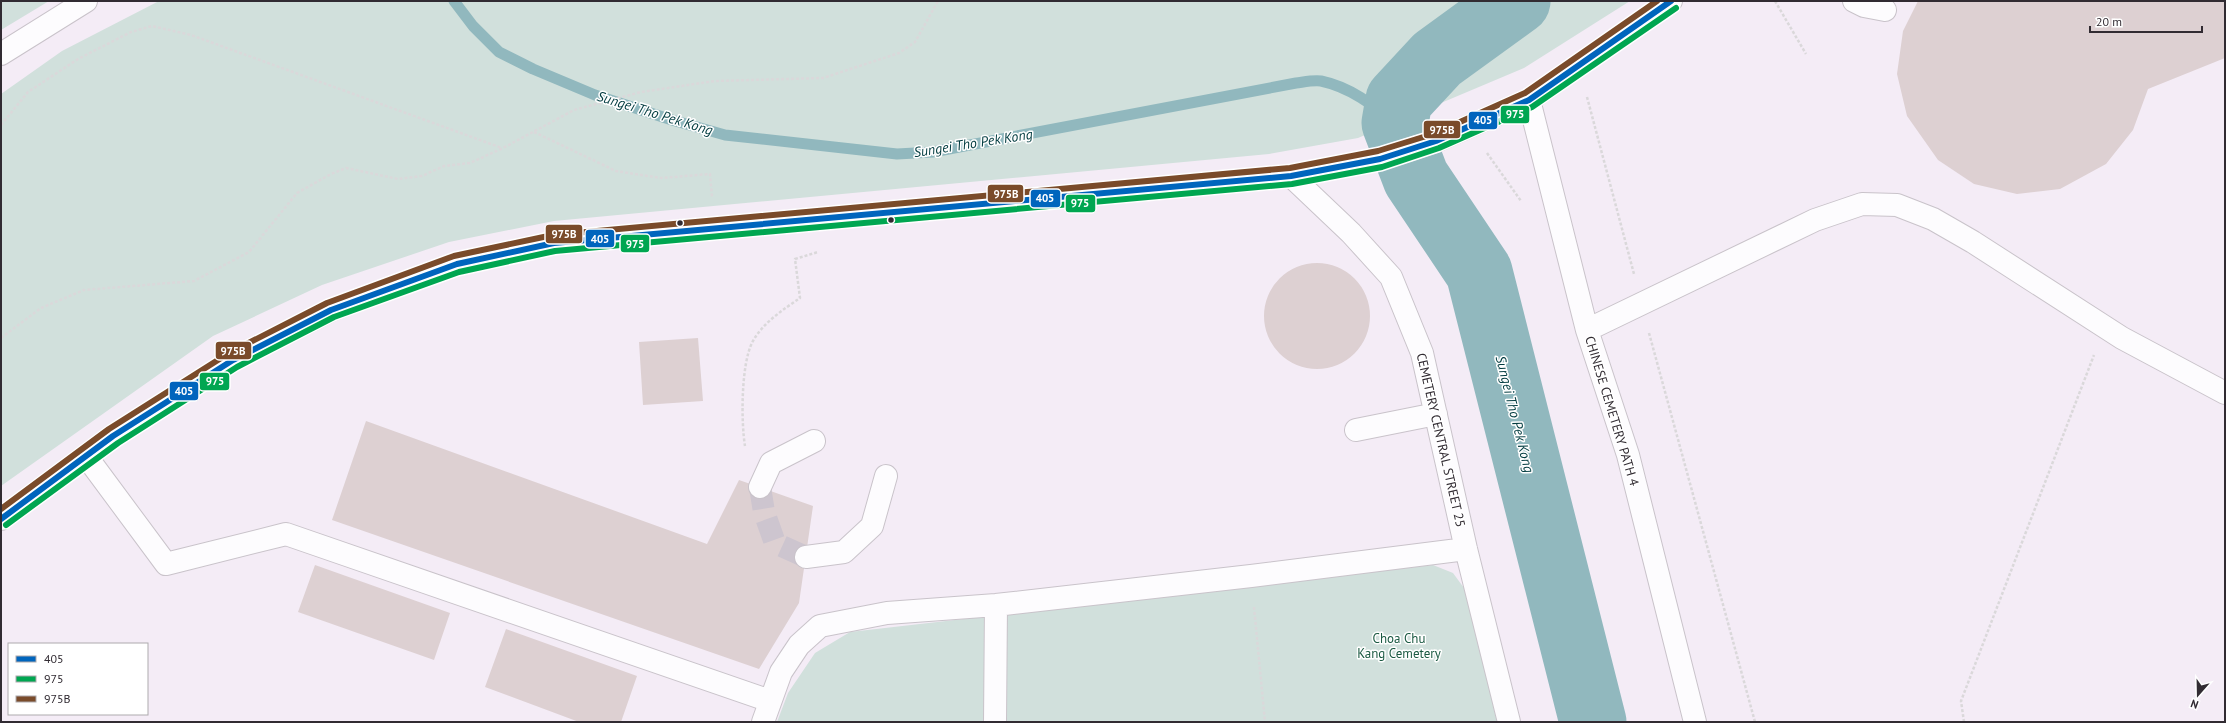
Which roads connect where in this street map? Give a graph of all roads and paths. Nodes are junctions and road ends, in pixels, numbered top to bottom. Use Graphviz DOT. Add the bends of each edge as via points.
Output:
graph roads {
  1 [pos="86,1"];
  2 [pos="938,1"];
  3 [pos="1671,1"];
  4 [pos="1775,1"];
  5 [pos="1854,1"];
  6 [pos="1885,10"];
  7 [pos="1,54"];
  8 [pos="1806,54"];
  9 [pos="1578,64"];
  10 [pos="1529,100"];
  11 [pos="1,126"];
  12 [pos="533,131"];
  13 [pos="503,148"];
  14 [pos="1291,176"];
  15 [pos="715,228"];
  16 [pos="825,250"];
  17 [pos="1641,304"];
  18 [pos="2104,327"];
  19 [pos="1587,330"];
  20 [pos="1,338"];
  21 [pos="2225,393"];
  22 [pos="1436,414"];
  23 [pos="1356,430"];
  24 [pos="814,440"];
  25 [pos="745,448"];
  26 [pos="86,456"];
  27 [pos="886,476"];
  28 [pos="760,487"];
  29 [pos="1,519"];
  30 [pos="1466,549"];
  31 [pos="806,557"];
  32 [pos="1251,576"];
  33 [pos="996,605"];
  34 [pos="770,701"];
  35 [pos="763,722"];
  36 [pos="995,722"];
  37 [pos="1265,722"];
  38 [pos="1509,722"];
  39 [pos="1695,722"];
  40 [pos="1755,722"];
  41 [pos="1964,722"];
  1 -- 7 [label="street"];
  2 -- 12 [label="path" via="915,42 899,53 823,78 715,81 641,92 574,110"];
  3 -- 9 [label="street"];
  4 -- 8 [label="path"];
  5 -- 6 [label="street" via="1864,6"];
  9 -- 10 [label="street"];
  9 -- 17 [label="path"];
  10 -- 14 [label="street" via="1436,141 1380,159"];
  10 -- 19 [label="street, CHINESE CEMETERY PATH 4"];
  11 -- 13 [label="path" via="28,92 78,59 131,32 152,26 191,35"];
  12 -- 13 [label="path"];
  12 -- 15 [label="path" via="616,171 661,178 710,174"];
  13 -- 20 [label="path" via="470,163 444,166 422,176 398,179 346,168 297,193 249,252 194,281 84,290 41,308"];
  14 -- 15 [label="street"];
  14 -- 22 [label="street, CEMETERY CENTRAL STREET 25" via="1391,277 1422,354"];
  15 -- 26 [label="street" via="554,243 457,264 434,272 331,310 233,360"];
  16 -- 25 [label="path" via="795,259 800,298 773,316 752,343 746,367 742,425"];
  17 -- 18 [label="street" via="1815,220 1862,204 1897,205 1933,219 1973,242"];
  17 -- 19 [label="street"];
  17 -- 40 [label="path"];
  18 -- 21 [label="street"];
  18 -- 41 [label="path" via="1961,701"];
  19 -- 39 [label="street, CHINESE CEMETERY PATH 4" via="1628,455"];
  22 -- 23 [label="street"];
  22 -- 30 [label="street, CEMETERY CENTRAL STREET 25"];
  24 -- 28 [label="street" via="770,464"];
  26 -- 29 [label="street"];
  26 -- 34 [label="street" via="166,564 286,534"];
  27 -- 31 [label="street" via="872,526 844,552"];
  30 -- 32 [label="street"];
  30 -- 38 [label="street, CEMETERY CENTRAL STREET 25"];
  32 -- 33 [label="street"];
  32 -- 37 [label="path"];
  33 -- 34 [label="street" via="887,613 820,626 799,645 781,672"];
  33 -- 36 [label="street"];
  34 -- 35 [label="street"];
}
